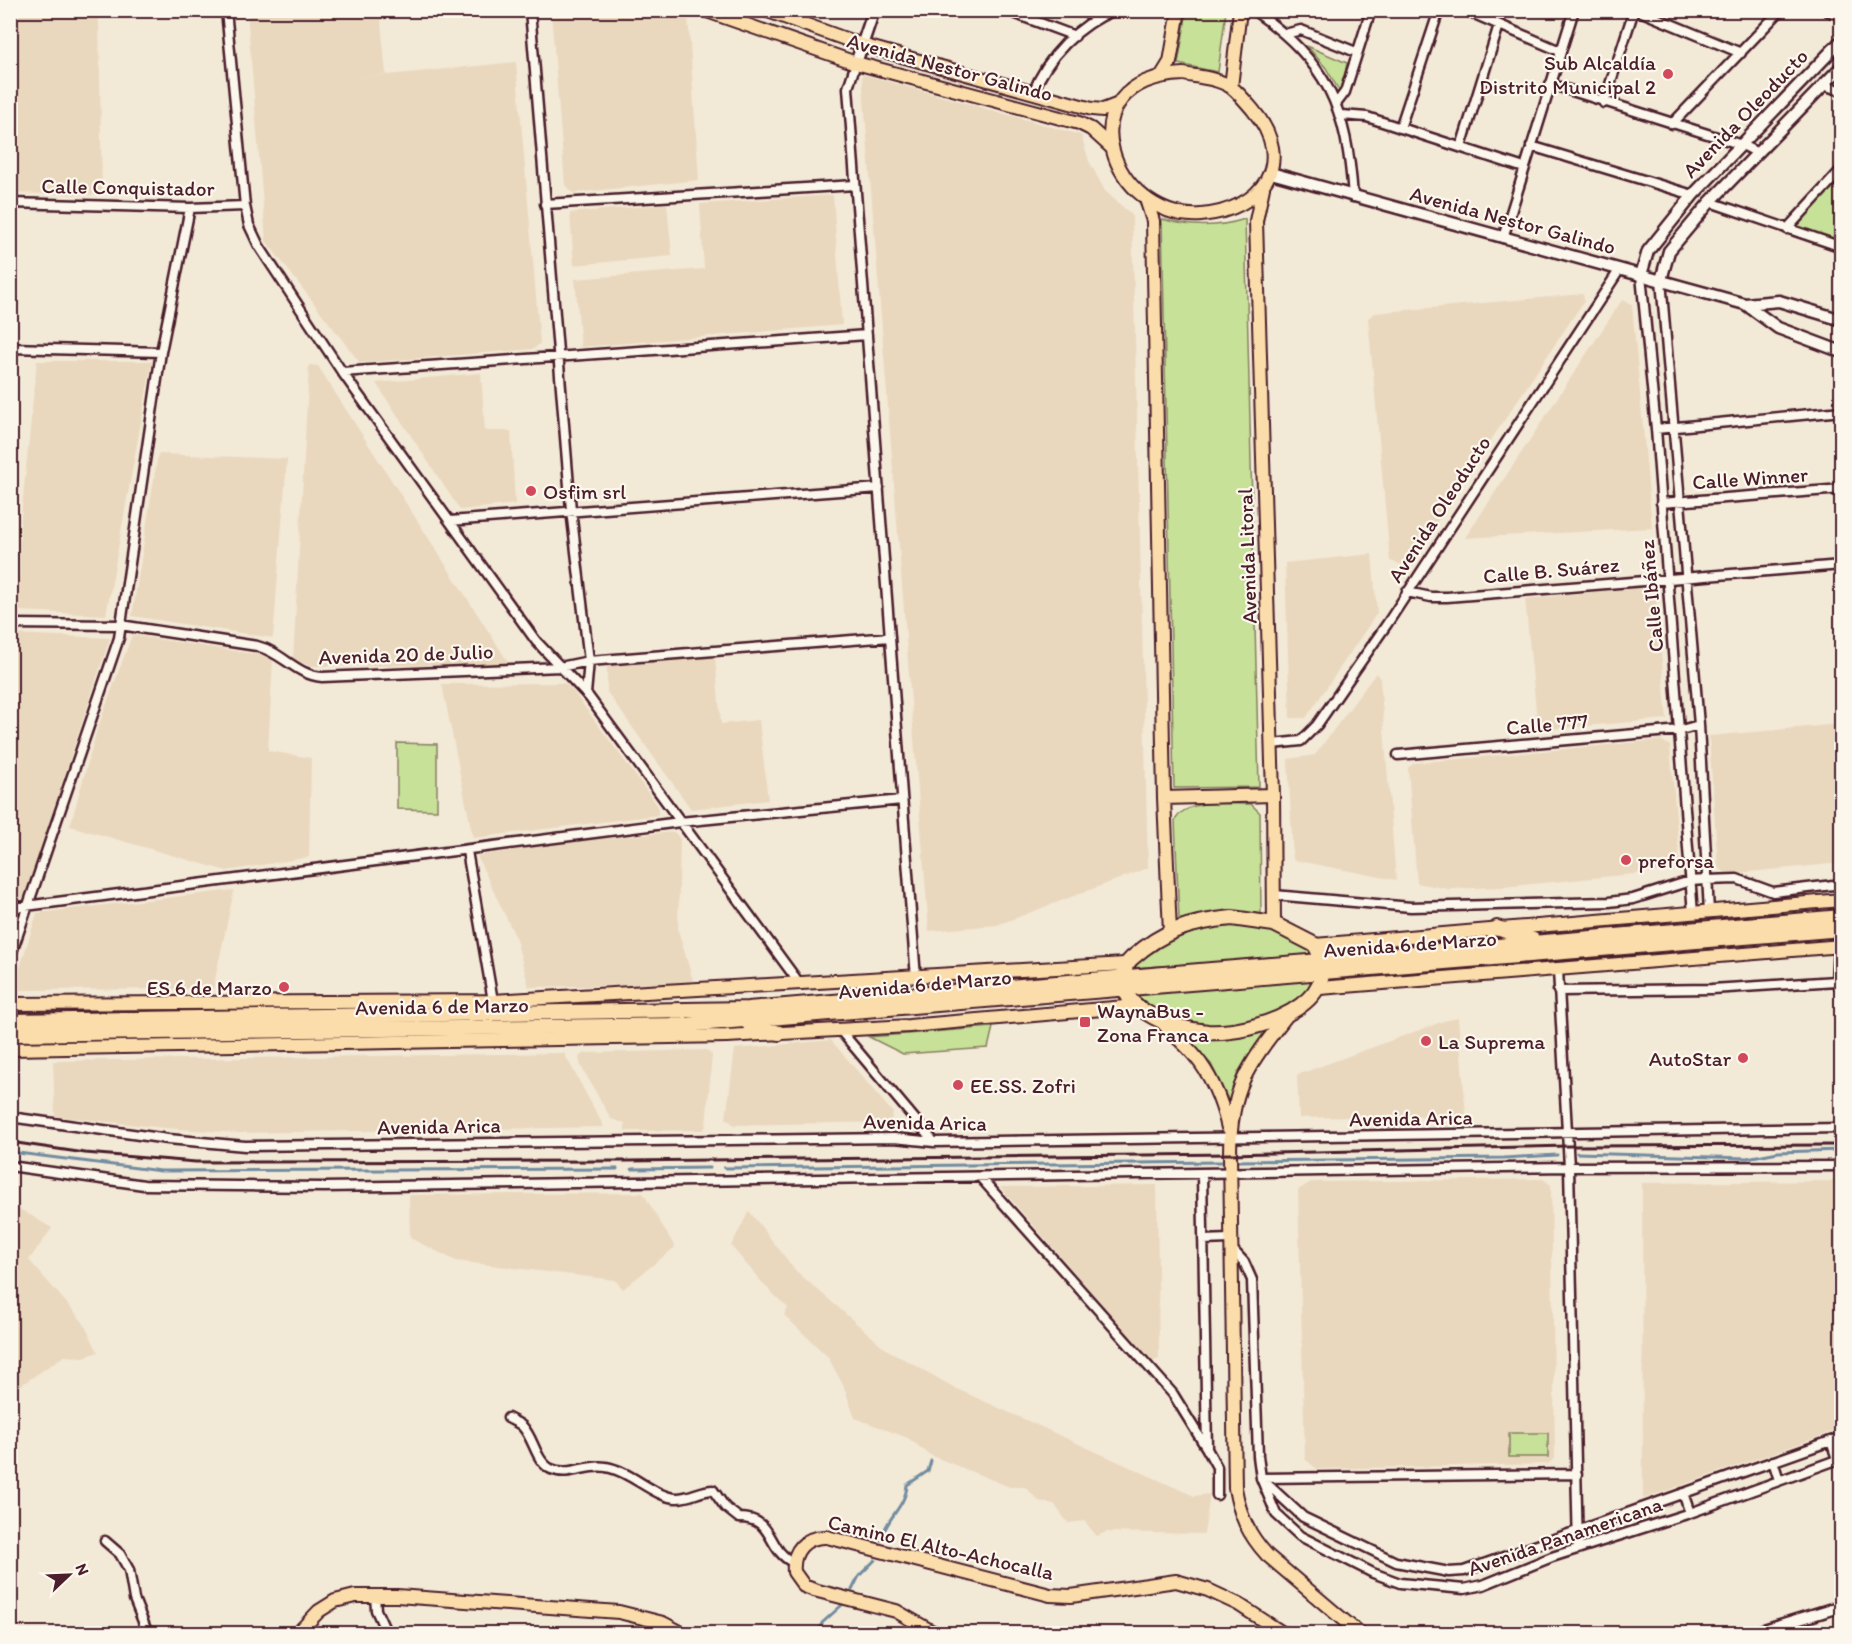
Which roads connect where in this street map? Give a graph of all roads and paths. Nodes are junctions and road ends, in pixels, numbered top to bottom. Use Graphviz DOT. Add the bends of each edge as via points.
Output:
graph roads {
  1 [pos="226,10"];
  2 [pos="530,10"];
  3 [pos="704,10"];
  4 [pos="765,10"];
  5 [pos="874,10"];
  6 [pos="1005,10"];
  7 [pos="1115,10"];
  8 [pos="1179,10"];
  9 [pos="1240,10"];
  10 [pos="1252,10"];
  11 [pos="1371,10"];
  12 [pos="1439,10"];
  13 [pos="1465,10"];
  14 [pos="1574,10"];
  15 [pos="1635,10"];
  16 [pos="1781,10"];
  17 [pos="1828,10"];
  18 [pos="1022,13"];
  19 [pos="1103,13"];
  20 [pos="1842,15"];
  21 [pos="796,16"];
  22 [pos="1499,26"];
  23 [pos="1285,34"];
  24 [pos="1075,36"];
  25 [pos="1842,40"];
  26 [pos="862,45"];
  27 [pos="1560,51"];
  28 [pos="1356,52"];
  29 [pos="1740,53"];
  30 [pos="856,63"];
  31 [pos="1842,66"];
  32 [pos="1162,75"];
  33 [pos="1550,84"];
  34 [pos="1823,85"];
  35 [pos="1231,87"];
  36 [pos="1842,91"];
  37 [pos="1034,93"];
  38 [pos="1604,102"];
  39 [pos="1336,104"];
  40 [pos="1116,105"];
  41 [pos="1341,115"];
  42 [pos="1672,124"];
  43 [pos="1400,128"];
  44 [pos="1742,144"];
  45 [pos="1531,146"];
  46 [pos="1461,147"];
  47 [pos="1112,148"];
  48 [pos="1758,153"];
  49 [pos="1524,168"];
  50 [pos="1842,170"];
  51 [pos="1270,173"];
  52 [pos="855,185"];
  53 [pos="1263,188"];
  54 [pos="1693,195"];
  55 [pos="1353,197"];
  56 [pos="1146,199"];
  57 [pos="1710,202"];
  58 [pos="10,203"];
  59 [pos="545,204"];
  60 [pos="245,206"];
  61 [pos="190,208"];
  62 [pos="1787,229"];
  63 [pos="1503,238"];
  64 [pos="1842,247"];
  65 [pos="1620,269"];
  66 [pos="1641,275"];
  67 [pos="1661,280"];
  68 [pos="1745,304"];
  69 [pos="1842,320"];
  70 [pos="867,335"];
  71 [pos="10,348"];
  72 [pos="161,352"];
  73 [pos="1842,352"];
  74 [pos="559,357"];
  75 [pos="342,372"];
  76 [pos="1842,411"];
  77 [pos="1673,427"];
  78 [pos="1656,429"];
  79 [pos="879,488"];
  80 [pos="1842,489"];
  81 [pos="1679,501"];
  82 [pos="1661,503"];
  83 [pos="571,510"];
  84 [pos="450,521"];
  85 [pos="1842,565"];
  86 [pos="1685,577"];
  87 [pos="1668,579"];
  88 [pos="1407,592"];
  89 [pos="10,624"];
  90 [pos="120,625"];
  91 [pos="890,636"];
  92 [pos="589,661"];
  93 [pos="560,667"];
  94 [pos="586,694"];
  95 [pos="1699,724"];
  96 [pos="1681,730"];
  97 [pos="1272,744"];
  98 [pos="1398,755"];
  99 [pos="1274,795"];
  100 [pos="1164,798"];
  101 [pos="903,800"];
  102 [pos="680,822"];
  103 [pos="467,851"];
  104 [pos="1706,880"];
  105 [pos="1690,881"];
  106 [pos="1842,884"];
  107 [pos="1274,895"];
  108 [pos="1842,900"];
  109 [pos="29,906"];
  110 [pos="10,908"];
  111 [pos="1709,912"];
  112 [pos="1693,914"];
  113 [pos="1842,917"];
  114 [pos="1274,924"];
  115 [pos="1497,928"];
  116 [pos="1842,929"];
  117 [pos="1170,932"];
  118 [pos="1540,942"];
  119 [pos="1315,945"];
  120 [pos="1840,946"];
  121 [pos="10,958"];
  122 [pos="1323,966"];
  123 [pos="1558,970"];
  124 [pos="1124,976"];
  125 [pos="916,978"];
  126 [pos="1836,981"];
  127 [pos="800,985"];
  128 [pos="1320,988"];
  129 [pos="1558,991"];
  130 [pos="1842,991"];
  131 [pos="494,1001"];
  132 [pos="10,1004"];
  133 [pos="1136,1006"];
  134 [pos="1288,1014"];
  135 [pos="10,1021"];
  136 [pos="741,1021"];
  137 [pos="1161,1021"];
  138 [pos="840,1030"];
  139 [pos="779,1033"];
  140 [pos="10,1034"];
  141 [pos="10,1049"];
  142 [pos="10,1117"];
  143 [pos="1842,1128"];
  144 [pos="1566,1134"];
  145 [pos="1230,1138"];
  146 [pos="934,1142"];
  147 [pos="10,1166"];
  148 [pos="1842,1166"];
  149 [pos="1569,1167"];
  150 [pos="1230,1173"];
  151 [pos="1202,1174"];
  152 [pos="980,1177"];
  153 [pos="1203,1240"];
  154 [pos="1230,1243"];
  155 [pos="508,1418"];
  156 [pos="1842,1437"];
  157 [pos="1831,1441"];
  158 [pos="1207,1449"];
  159 [pos="1839,1459"];
  160 [pos="1773,1461"];
  161 [pos="1577,1474"];
  162 [pos="1261,1478"];
  163 [pos="1779,1480"];
  164 [pos="1683,1493"];
  165 [pos="1217,1495"];
  166 [pos="1690,1513"];
  167 [pos="1578,1529"];
  168 [pos="105,1541"];
  169 [pos="1578,1549"];
  170 [pos="794,1563"];
  171 [pos="375,1596"];
  172 [pos="1842,1606"];
  173 [pos="1842,1631"];
  174 [pos="148,1634"];
  175 [pos="297,1634"];
  176 [pos="387,1634"];
  177 [pos="684,1634"];
  178 [pos="936,1634"];
  179 [pos="1284,1634"];
  180 [pos="1360,1634"];
  181 [pos="1751,1634"];
  182 [pos="1831,1634"];
  1 -- 60 [label="street"];
  2 -- 59 [label="street"];
  3 -- 30 [label="main road, Avenida Nestor Galindo"];
  4 -- 21 [label="main road, Avenida Nestor Galindo"];
  5 -- 26 [label="street"];
  6 -- 18 [label="street"];
  7 -- 19 [label="street"];
  8 -- 32 [label="main road" via="1170,62"];
  9 -- 35 [label="main road"];
  10 -- 23 [label="street"];
  11 -- 28 [label="street"];
  12 -- 43 [label="street"];
  13 -- 22 [label="street"];
  14 -- 27 [label="street"];
  15 -- 29 [label="street"];
  15 -- 38 [label="street"];
  16 -- 29 [label="street"];
  17 -- 20 [label="street"];
  18 -- 24 [label="street"];
  19 -- 24 [label="street"];
  21 -- 26 [label="main road, Avenida Nestor Galindo"];
  22 -- 27 [label="street"];
  22 -- 46 [label="street"];
  23 -- 28 [label="street" via="1300,30"];
  23 -- 39 [label="street" via="1311,60"];
  24 -- 37 [label="street" via="1050,59"];
  25 -- 44 [label="street, Avenida Oleoducto"];
  26 -- 30 [label="street"];
  26 -- 37 [label="main road, Avenida Nestor Galindo"];
  27 -- 33 [label="street"];
  28 -- 39 [label="street" via="1345,92"];
  29 -- 42 [label="street"];
  30 -- 47 [label="main road, Avenida Nestor Galindo" via="1079,123"];
  30 -- 52 [label="street" via="848,88"];
  31 -- 34 [label="street, Avenida Oleoducto"];
  32 -- 35 [label="main road" via="1183,74"];
  32 -- 40 [label="main road" via="1140,83"];
  33 -- 38 [label="street"];
  33 -- 45 [label="street"];
  34 -- 36 [label="street"];
  34 -- 48 [label="street, Avenida Oleoducto"];
  35 -- 51 [label="main road" via="1259,118 1268,135 1273,156"];
  37 -- 40 [label="main road, Avenida Nestor Galindo" via="1092,109"];
  38 -- 42 [label="street"];
  39 -- 41 [label="street"];
  40 -- 47 [label="main road" via="1110,118"];
  41 -- 43 [label="street" via="1367,117"];
  41 -- 55 [label="street"];
  42 -- 44 [label="street"];
  43 -- 46 [label="street"];
  44 -- 48 [label="street"];
  44 -- 54 [label="street, Avenida Oleoducto"];
  45 -- 49 [label="street"];
  45 -- 54 [label="street"];
  46 -- 49 [label="street"];
  47 -- 56 [label="main road" via="1124,174"];
  48 -- 57 [label="street, Avenida Oleoducto"];
  49 -- 63 [label="street"];
  50 -- 62 [label="street"];
  51 -- 53 [label="main road"];
  51 -- 55 [label="street, Avenida Nestor Galindo"];
  52 -- 59 [label="street"];
  52 -- 70 [label="street"];
  53 -- 56 [label="main road" via="1248,202 1199,215 1166,209"];
  53 -- 97 [label="main road, Avenida Litoral" via="1256,221"];
  54 -- 66 [label="street, Avenida Oleoducto" via="1648,251"];
  55 -- 63 [label="street, Avenida Nestor Galindo"];
  56 -- 100 [label="main road" via="1153,221"];
  57 -- 62 [label="street"];
  57 -- 67 [label="street, Avenida Oleoducto" via="1669,251"];
  58 -- 61 [label="street, Calle Conquistador"];
  59 -- 74 [label="street"];
  60 -- 61 [label="street, Calle Conquistador"];
  60 -- 75 [label="street" via="258,246"];
  61 -- 72 [label="street"];
  62 -- 64 [label="street"];
  63 -- 65 [label="street, Avenida Nestor Galindo"];
  65 -- 66 [label="street, Avenida Nestor Galindo"];
  65 -- 88 [label="street, Avenida Oleoducto"];
  66 -- 67 [label="street, Avenida Nestor Galindo"];
  66 -- 78 [label="street, Calle Ibáñez"];
  67 -- 68 [label="street, Avenida Nestor Galindo"];
  67 -- 77 [label="street, Calle Ibáñez"];
  68 -- 69 [label="street, Avenida Nestor Galindo" via="1779,301"];
  68 -- 73 [label="street, Avenida Nestor Galindo" via="1778,328"];
  70 -- 74 [label="street"];
  70 -- 79 [label="street"];
  71 -- 72 [label="street"];
  72 -- 90 [label="street"];
  74 -- 75 [label="street"];
  74 -- 83 [label="street"];
  75 -- 84 [label="street"];
  76 -- 77 [label="street"];
  77 -- 78 [label="street"];
  77 -- 81 [label="street, Calle Ibáñez"];
  78 -- 82 [label="street, Calle Ibáñez"];
  79 -- 83 [label="street"];
  79 -- 91 [label="street"];
  80 -- 81 [label="street, Calle Winner"];
  81 -- 82 [label="street, Calle Winner"];
  81 -- 86 [label="street, Calle Ibáñez"];
  82 -- 87 [label="street, Calle Ibáñez"];
  83 -- 84 [label="street"];
  83 -- 92 [label="street"];
  84 -- 93 [label="street" via="536,641"];
  85 -- 86 [label="street, Calle B. Suárez"];
  86 -- 87 [label="street, Calle B. Suárez"];
  86 -- 95 [label="street, Calle Ibáñez"];
  87 -- 88 [label="street, Calle B. Suárez" via="1447,597"];
  87 -- 96 [label="street, Calle Ibáñez"];
  88 -- 97 [label="street, Avenida Oleoducto" via="1313,730 1301,741"];
  89 -- 90 [label="street, Avenida 20 de Julio"];
  90 -- 93 [label="street, Avenida 20 de Julio" via="270,649 311,676"];
  90 -- 109 [label="street" via="119,638"];
  91 -- 92 [label="street, Avenida 20 de Julio"];
  91 -- 101 [label="street"];
  92 -- 93 [label="street, Avenida 20 de Julio"];
  92 -- 94 [label="street"];
  93 -- 94 [label="street"];
  94 -- 102 [label="street"];
  95 -- 96 [label="street, Calle 777"];
  95 -- 104 [label="street, Calle Ibáñez"];
  96 -- 98 [label="street, Calle 777"];
  96 -- 105 [label="street, Calle Ibáñez"];
  97 -- 99 [label="main road, Avenida Litoral"];
  99 -- 100 [label="main road"];
  99 -- 107 [label="main road, Avenida Litoral"];
  100 -- 117 [label="main road"];
  101 -- 102 [label="street"];
  101 -- 125 [label="street"];
  102 -- 103 [label="street"];
  102 -- 127 [label="street"];
  103 -- 109 [label="street"];
  103 -- 131 [label="street"];
  104 -- 105 [label="street"];
  104 -- 106 [label="street" via="1737,879 1773,892"];
  104 -- 111 [label="street, Calle Ibáñez"];
  105 -- 107 [label="street" via="1633,899 1609,902 1411,907"];
  105 -- 112 [label="street, Calle Ibáñez"];
  107 -- 114 [label="main road, Avenida Litoral"];
  108 -- 111 [label="main road, Avenida 6 de Marzo"];
  109 -- 110 [label="street"];
  109 -- 121 [label="street"];
  111 -- 112 [label="main road, Avenida 6 de Marzo"];
  112 -- 115 [label="main road, Avenida 6 de Marzo"];
  113 -- 118 [label="highway, Avenida 6 de Marzo"];
  114 -- 117 [label="highway" via="1232,918 1197,921"];
  114 -- 119 [label="highway"];
  115 -- 118 [label="highway"];
  115 -- 119 [label="main road, Avenida 6 de Marzo"];
  116 -- 122 [label="highway, Avenida 6 de Marzo" via="1540,956"];
  117 -- 124 [label="highway" via="1150,943"];
  118 -- 122 [label="highway, Avenida 6 de Marzo"];
  119 -- 122 [label="highway"];
  120 -- 123 [label="main road, Avenida 6 de Marzo"];
  120 -- 126 [label="street"];
  122 -- 124 [label="highway, Avenida 6 de Marzo"];
  122 -- 128 [label="highway"];
  123 -- 128 [label="main road, Avenida 6 de Marzo"];
  123 -- 129 [label="street"];
  124 -- 125 [label="main road, Avenida 6 de Marzo"];
  124 -- 133 [label="highway" via="1127,997"];
  124 -- 135 [label="highway, Avenida 6 de Marzo" via="726,1010"];
  124 -- 136 [label="highway, Avenida 6 de Marzo"];
  125 -- 127 [label="main road, Avenida 6 de Marzo"];
  126 -- 129 [label="street" via="1712,989"];
  126 -- 130 [label="street"];
  127 -- 131 [label="main road, Avenida 6 de Marzo"];
  128 -- 134 [label="highway"];
  129 -- 144 [label="street"];
  131 -- 132 [label="main road, Avenida 6 de Marzo"];
  133 -- 137 [label="highway"];
  133 -- 138 [label="main road, Avenida 6 de Marzo"];
  134 -- 137 [label="highway" via="1226,1031 1185,1028"];
  134 -- 145 [label="main road" via="1244,1074 1234,1101"];
  136 -- 139 [label="highway"];
  136 -- 140 [label="highway, Avenida 6 de Marzo"];
  137 -- 145 [label="main road" via="1195,1056 1212,1081"];
  138 -- 139 [label="main road, Avenida 6 de Marzo"];
  138 -- 146 [label="street"];
  139 -- 141 [label="main road, Avenida 6 de Marzo" via="565,1041"];
  142 -- 146 [label="street, Avenida Arica" via="245,1146 894,1138"];
  143 -- 144 [label="street, Avenida Arica"];
  144 -- 145 [label="street, Avenida Arica"];
  144 -- 149 [label="street"];
  145 -- 146 [label="street, Avenida Arica"];
  145 -- 150 [label="main road"];
  147 -- 152 [label="street" via="144,1185 324,1187"];
  148 -- 149 [label="street"];
  149 -- 150 [label="street"];
  149 -- 161 [label="street"];
  150 -- 151 [label="street"];
  150 -- 154 [label="main road"];
  151 -- 152 [label="street"];
  151 -- 153 [label="street"];
  152 -- 158 [label="street" via="1173,1394"];
  153 -- 154 [label="street"];
  153 -- 158 [label="street"];
  154 -- 162 [label="street, Avenida Panamericana" via="1252,1280"];
  154 -- 180 [label="main road" via="1226,1269 1231,1317 1234,1469 1243,1523 1267,1555"];
  155 -- 170 [label="street" via="524,1428 550,1469 565,1472 606,1466 634,1476 663,1495 678,1498 713,1490 739,1518 752,1518 764,1525 782,1558"];
  156 -- 157 [label="street, Avenida Panamericana"];
  157 -- 159 [label="street"];
  157 -- 160 [label="street, Avenida Panamericana"];
  158 -- 165 [label="street" via="1217,1467"];
  159 -- 163 [label="street, Avenida Panamericana"];
  160 -- 163 [label="street"];
  160 -- 164 [label="street, Avenida Panamericana"];
  161 -- 162 [label="street"];
  161 -- 167 [label="street"];
  162 -- 167 [label="street, Avenida Panamericana" via="1304,1517 1396,1562 1415,1567 1464,1570"];
  162 -- 169 [label="street, Avenida Panamericana" via="1276,1514 1300,1536 1400,1583 1464,1589"];
  163 -- 166 [label="street, Avenida Panamericana"];
  164 -- 166 [label="street"];
  164 -- 167 [label="street, Avenida Panamericana"];
  166 -- 169 [label="street, Avenida Panamericana"];
  167 -- 169 [label="street"];
  168 -- 174 [label="street" via="120,1554 129,1570 134,1599"];
  170 -- 178 [label="main road" via="799,1580 814,1590 896,1611"];
  170 -- 179 [label="main road, Camino El Alto-Achocalla" via="796,1553 809,1539 827,1537 1050,1595 1071,1596 1176,1581 1238,1604"];
  171 -- 175 [label="main road" via="335,1602 308,1620"];
  171 -- 176 [label="street" via="376,1610"];
  171 -- 177 [label="main road" via="619,1612 663,1623"];
  172 -- 181 [label="street"];
  173 -- 182 [label="street"];
}
